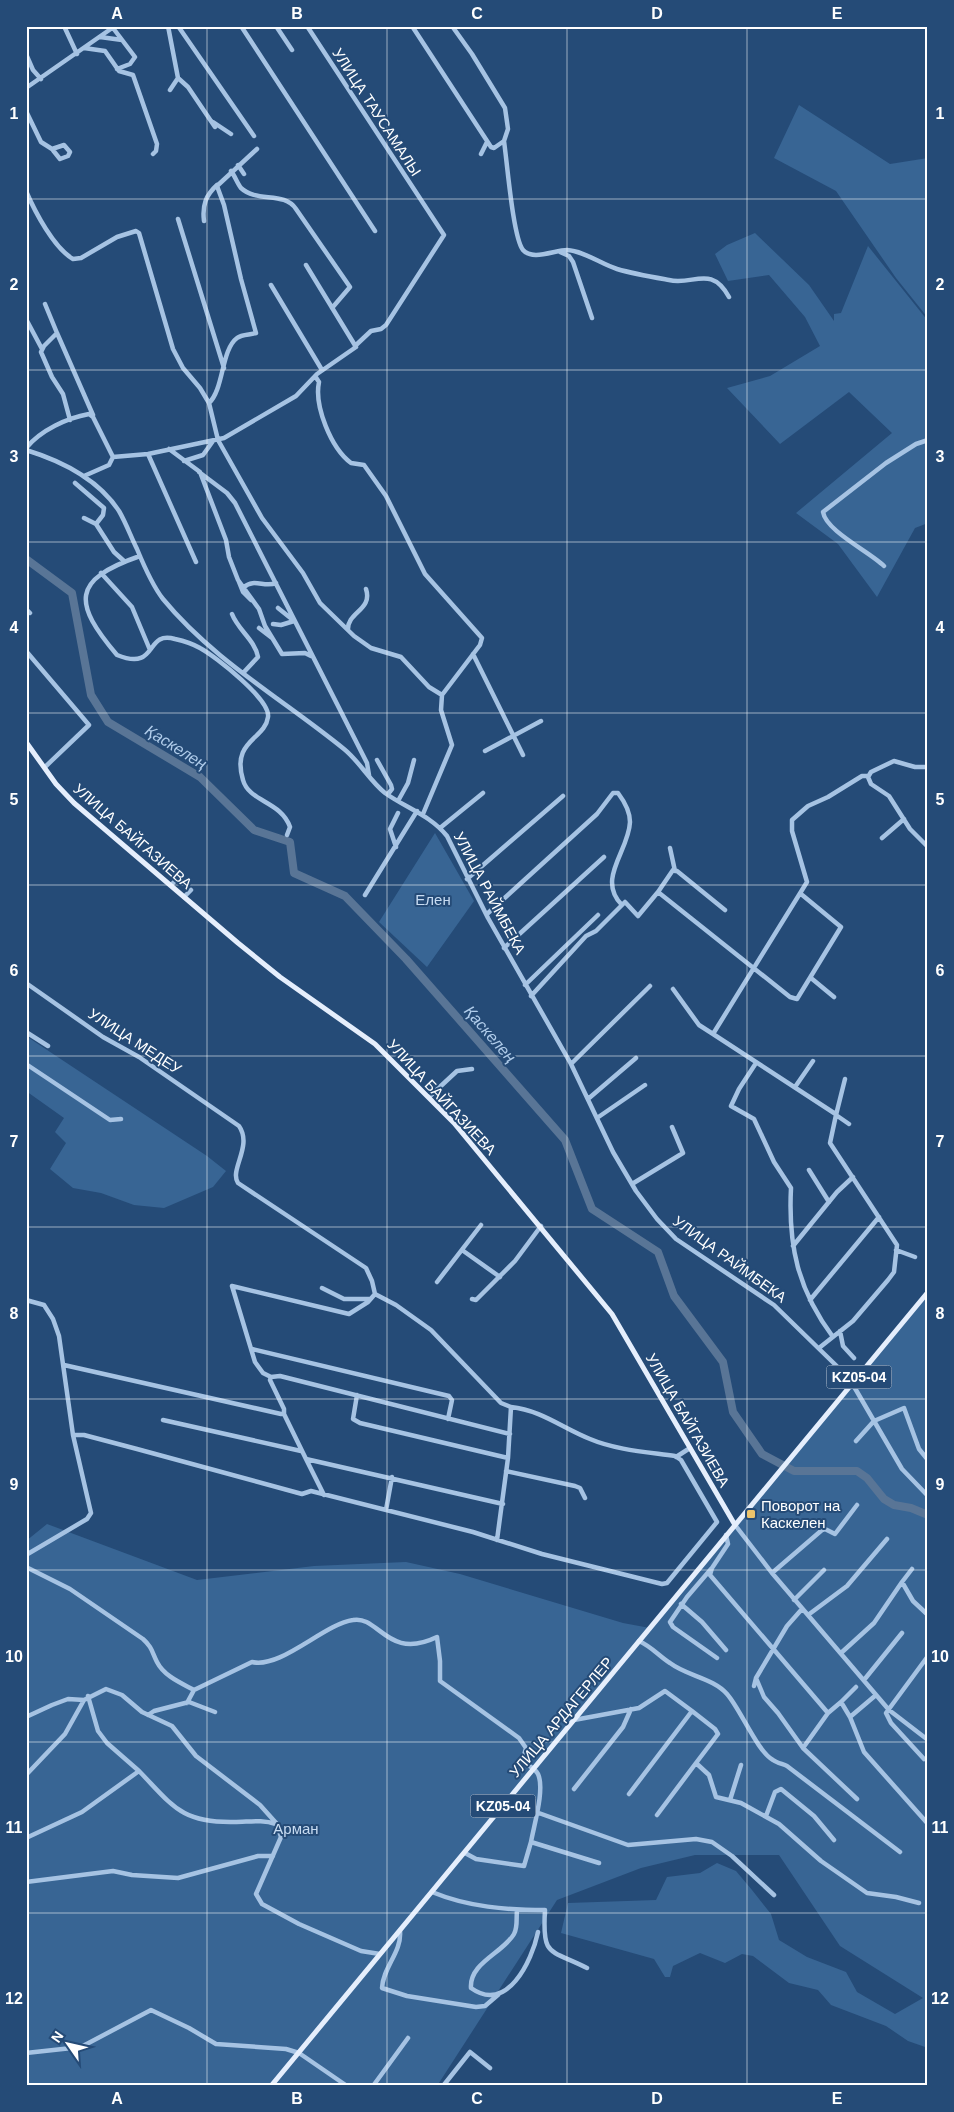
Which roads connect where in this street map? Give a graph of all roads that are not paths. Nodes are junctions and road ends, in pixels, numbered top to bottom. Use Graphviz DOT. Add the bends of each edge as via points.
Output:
graph roads {
  1 [pos="64,26"];
  2 [pos="168,26"];
  3 [pos="178,26"];
  4 [pos="241,26"];
  5 [pos="276,26"];
  6 [pos="307,26"];
  7 [pos="412,26"];
  8 [pos="452,26"];
  9 [pos="114,27"];
  10 [pos="100,37"];
  11 [pos="122,40"];
  12 [pos="84,48"];
  13 [pos="292,50"];
  14 [pos="26,54"];
  15 [pos="77,54"];
  16 [pos="117,69"];
  17 [pos="42,79"];
  18 [pos="178,80"];
  19 [pos="26,88"];
  20 [pos="170,90"];
  21 [pos="26,111"];
  22 [pos="209,120"];
  23 [pos="215,127"];
  24 [pos="231,134"];
  25 [pos="254,136"];
  26 [pos="504,141"];
  27 [pos="487,142"];
  28 [pos="257,149"];
  29 [pos="52,150"];
  30 [pos="153,154"];
  31 [pos="480,154"];
  32 [pos="238,165"];
  33 [pos="232,171"];
  34 [pos="244,174"];
  35 [pos="217,184"];
  36 [pos="26,191"];
  37 [pos="178,219"];
  38 [pos="204,221"];
  39 [pos="375,231"];
  40 [pos="559,251"];
  41 [pos="306,265"];
  42 [pos="271,285"];
  43 [pos="729,297"];
  44 [pos="44,304"];
  45 [pos="332,308"];
  46 [pos="592,318"];
  47 [pos="26,319"];
  48 [pos="57,333"];
  49 [pos="355,346"];
  50 [pos="42,349"];
  51 [pos="224,368"];
  52 [pos="322,370"];
  53 [pos="315,376"];
  54 [pos="209,403"];
  55 [pos="93,417"];
  56 [pos="70,420"];
  57 [pos="928,440"];
  58 [pos="216,441"];
  59 [pos="26,449"];
  60 [pos="169,449"];
  61 [pos="148,454"];
  62 [pos="112,456"];
  63 [pos="184,461"];
  64 [pos="199,472"];
  65 [pos="84,476"];
  66 [pos="75,483"];
  67 [pos="84,518"];
  68 [pos="96,524"];
  69 [pos="140,556"];
  70 [pos="124,561"];
  71 [pos="196,562"];
  72 [pos="884,566"];
  73 [pos="101,573"];
  74 [pos="238,580"];
  75 [pos="276,583"];
  76 [pos="244,586"];
  77 [pos="366,589"];
  78 [pos="254,602"];
  79 [pos="278,608"];
  80 [pos="232,614"];
  81 [pos="294,621"];
  82 [pos="274,624"];
  83 [pos="259,628"];
  84 [pos="348,631"];
  85 [pos="273,638"];
  86 [pos="150,650"];
  87 [pos="26,651"];
  88 [pos="473,654"];
  89 [pos="311,656"];
  90 [pos="244,672"];
  91 [pos="442,695"];
  92 [pos="540,721"];
  93 [pos="512,735"];
  94 [pos="26,742"];
  95 [pos="485,751"];
  96 [pos="523,755"];
  97 [pos="377,760"];
  98 [pos="414,760"];
  99 [pos="45,767"];
  100 [pos="928,767"];
  101 [pos="369,775"];
  102 [pos="868,776"];
  103 [pos="483,793"];
  104 [pos="388,794"];
  105 [pos="563,796"];
  106 [pos="398,801"];
  107 [pos="417,811"];
  108 [pos="398,813"];
  109 [pos="423,814"];
  110 [pos="904,819"];
  111 [pos="440,828"];
  112 [pos="287,835"];
  113 [pos="882,838"];
  114 [pos="396,847"];
  115 [pos="928,847"];
  116 [pos="670,848"];
  117 [pos="604,857"];
  118 [pos="675,871"];
  119 [pos="467,878"];
  120 [pos="191,890"];
  121 [pos="658,892"];
  122 [pos="801,894"];
  123 [pos="365,895"];
  124 [pos="184,897"];
  125 [pos="622,906"];
  126 [pos="725,910"];
  127 [pos="487,914"];
  128 [pos="598,915"];
  129 [pos="579,932"];
  130 [pos="577,945"];
  131 [pos="504,948"];
  132 [pos="755,968"];
  133 [pos="811,978"];
  134 [pos="27,985"];
  135 [pos="525,985"];
  136 [pos="650,986"];
  137 [pos="674,989"];
  138 [pos="532,996"];
  139 [pos="834,997"];
  140 [pos="26,1032"];
  141 [pos="713,1034"];
  142 [pos="48,1046"];
  143 [pos="636,1058"];
  144 [pos="812,1061"];
  145 [pos="756,1062"];
  146 [pos="26,1064"];
  147 [pos="572,1064"];
  148 [pos="472,1069"];
  149 [pos="845,1079"];
  150 [pos="645,1085"];
  151 [pos="795,1087"];
  152 [pos="429,1098"];
  153 [pos="588,1098"];
  154 [pos="836,1115"];
  155 [pos="596,1118"];
  156 [pos="121,1119"];
  157 [pos="849,1124"];
  158 [pos="672,1127"];
  159 [pos="809,1170"];
  160 [pos="854,1177"];
  161 [pos="632,1184"];
  162 [pos="829,1202"];
  163 [pos="879,1217"];
  164 [pos="481,1225"];
  165 [pos="541,1226"];
  166 [pos="793,1246"];
  167 [pos="462,1250"];
  168 [pos="896,1250"];
  169 [pos="915,1257"];
  170 [pos="500,1277"];
  171 [pos="437,1282"];
  172 [pos="322,1288"];
  173 [pos="928,1292"];
  174 [pos="373,1296"];
  175 [pos="472,1299"];
  176 [pos="26,1300"];
  177 [pos="810,1300"];
  178 [pos="840,1331"];
  179 [pos="832,1337"];
  180 [pos="819,1348"];
  181 [pos="252,1349"];
  182 [pos="854,1358"];
  183 [pos="64,1365"];
  184 [pos="272,1377"];
  185 [pos="853,1384"];
  186 [pos="357,1395"];
  187 [pos="511,1407"];
  188 [pos="284,1414"];
  189 [pos="448,1419"];
  190 [pos="163,1420"];
  191 [pos="874,1420"];
  192 [pos="510,1434"];
  193 [pos="73,1435"];
  194 [pos="856,1441"];
  195 [pos="690,1448"];
  196 [pos="301,1451"];
  197 [pos="676,1457"];
  198 [pos="508,1458"];
  199 [pos="306,1459"];
  200 [pos="928,1460"];
  201 [pos="506,1471"];
  202 [pos="392,1477"];
  203 [pos="324,1494"];
  204 [pos="928,1496"];
  205 [pos="585,1498"];
  206 [pos="503,1504"];
  207 [pos="857,1505"];
  208 [pos="386,1510"];
  209 [pos="735,1525"];
  210 [pos="726,1535"];
  211 [pos="887,1539"];
  212 [pos="497,1540"];
  213 [pos="26,1555"];
  214 [pos="26,1566"];
  215 [pos="712,1568"];
  216 [pos="912,1569"];
  217 [pos="824,1570"];
  218 [pos="772,1573"];
  219 [pos="902,1582"];
  220 [pos="794,1600"];
  221 [pos="682,1604"];
  222 [pos="802,1609"];
  223 [pos="808,1615"];
  224 [pos="928,1615"];
  225 [pos="902,1633"];
  226 [pos="639,1641"];
  227 [pos="775,1648"];
  228 [pos="726,1650"];
  229 [pos="841,1653"];
  230 [pos="928,1656"];
  231 [pos="717,1658"];
  232 [pos="756,1678"];
  233 [pos="864,1680"];
  234 [pos="754,1686"];
  235 [pos="856,1687"];
  236 [pos="194,1690"];
  237 [pos="876,1695"];
  238 [pos="86,1698"];
  239 [pos="841,1702"];
  240 [pos="187,1703"];
  241 [pos="631,1709"];
  242 [pos="889,1710"];
  243 [pos="692,1711"];
  244 [pos="215,1712"];
  245 [pos="828,1713"];
  246 [pos="148,1715"];
  247 [pos="26,1717"];
  248 [pos="850,1717"];
  249 [pos="574,1720"];
  250 [pos="928,1740"];
  251 [pos="803,1748"];
  252 [pos="924,1759"];
  253 [pos="696,1763"];
  254 [pos="741,1765"];
  255 [pos="534,1768"];
  256 [pos="139,1771"];
  257 [pos="26,1775"];
  258 [pos="574,1789"];
  259 [pos="629,1794"];
  260 [pos="856,1799"];
  261 [pos="730,1800"];
  262 [pos="536,1812"];
  263 [pos="657,1815"];
  264 [pos="766,1816"];
  265 [pos="277,1824"];
  266 [pos="928,1824"];
  267 [pos="26,1838"];
  268 [pos="834,1840"];
  269 [pos="530,1842"];
  270 [pos="465,1852"];
  271 [pos="900,1852"];
  272 [pos="273,1856"];
  273 [pos="599,1863"];
  274 [pos="26,1882"];
  275 [pos="432,1892"];
  276 [pos="774,1894"];
  277 [pos="918,1903"];
  278 [pos="517,1910"];
  279 [pos="400,1931"];
  280 [pos="538,1932"];
  281 [pos="380,1954"];
  282 [pos="587,1968"];
  283 [pos="499,1994"];
  284 [pos="408,2038"];
  285 [pos="26,2053"];
  286 [pos="299,2053"];
  287 [pos="490,2068"];
  288 [pos="271,2086"];
  289 [pos="347,2086"];
  290 [pos="373,2086"];
  291 [pos="444,2086"];
  1 -- 15 [label="street"];
  2 -- 18 [label="street"];
  3 -- 25 [label="street"];
  4 -- 39 [label="street"];
  5 -- 13 [label="street"];
  6 -- 49 [label="street, УЛИЦА ТАУСАМАЛЫ" via="443,231 443,237 386,325 371,331"];
  7 -- 27 [label="street"];
  8 -- 26 [label="street" via="505,108 508,129"];
  9 -- 10 [label="street"];
  9 -- 11 [label="street"];
  10 -- 11 [label="street"];
  10 -- 12 [label="street"];
  11 -- 16 [label="street" via="135,57 130,64"];
  12 -- 15 [label="street"];
  12 -- 16 [label="street" via="105,51"];
  14 -- 17 [label="street" via="33,70"];
  15 -- 17 [label="street"];
  16 -- 30 [label="street" via="123,74 129,72 133,75 157,144"];
  17 -- 19 [label="street"];
  18 -- 20 [label="street"];
  18 -- 22 [label="street" via="188,87"];
  21 -- 29 [label="street" via="41,142"];
  22 -- 23 [label="street"];
  22 -- 24 [label="street"];
  26 -- 27 [label="street" via="492,148"];
  26 -- 40 [label="street" via="520,245 528,254"];
  27 -- 31 [label="street"];
  28 -- 32 [label="street"];
  32 -- 33 [label="street"];
  32 -- 34 [label="street"];
  33 -- 35 [label="street"];
  33 -- 45 [label="street" via="246,192 289,200 296,209 350,287"];
  35 -- 38 [label="street" via="203,208"];
  35 -- 51 [label="street" via="256,333 236,338"];
  36 -- 54 [label="street" via="40,219 73,259 81,258 117,238 136,231 139,233 173,349"];
  37 -- 51 [label="street"];
  40 -- 43 [label="street" via="568,250 617,269 670,280 687,281 702,277 718,284"];
  40 -- 46 [label="street" via="573,262"];
  41 -- 45 [label="street"];
  42 -- 52 [label="street"];
  44 -- 48 [label="street"];
  45 -- 49 [label="street"];
  47 -- 50 [label="street"];
  48 -- 50 [label="street"];
  48 -- 55 [label="street"];
  49 -- 52 [label="street"];
  50 -- 56 [label="street"];
  51 -- 54 [label="street"];
  52 -- 53 [label="street"];
  53 -- 58 [label="street" via="296,396"];
  53 -- 88 [label="street" via="320,382 318,404 338,449 351,463 364,465 371,474 386,496 425,574 482,638"];
  54 -- 58 [label="street"];
  55 -- 56 [label="street" via="89,414"];
  55 -- 62 [label="street"];
  56 -- 59 [label="street" via="34,440"];
  57 -- 72 [label="street" via="886,463 823,512 826,522"];
  58 -- 60 [label="street"];
  58 -- 63 [label="street" via="202,455"];
  58 -- 84 [label="street" via="271,532 303,573 320,603"];
  59 -- 65 [label="street, УЛИЦА РАЙМБЕКА"];
  60 -- 61 [label="street"];
  60 -- 63 [label="street"];
  61 -- 62 [label="street"];
  61 -- 71 [label="street"];
  62 -- 65 [label="street" via="109,465"];
  63 -- 64 [label="street"];
  64 -- 74 [label="street"];
  64 -- 75 [label="street" via="235,503"];
  65 -- 69 [label="street, УЛИЦА РАЙМБЕКА" via="109,498 120,513"];
  66 -- 68 [label="street" via="104,508"];
  67 -- 68 [label="street"];
  68 -- 70 [label="street" via="114,552"];
  69 -- 70 [label="street"];
  69 -- 90 [label="street, УЛИЦА РАЙМБЕКА" via="163,598 202,639"];
  70 -- 73 [label="street"];
  73 -- 86 [label="street" via="132,607"];
  73 -- 86 [label="street" via="93,581 84,600 92,619 117,655 138,661"];
  74 -- 76 [label="street"];
  74 -- 78 [label="street" via="243,592"];
  75 -- 76 [label="street" via="267,586 254,582"];
  75 -- 81 [label="street"];
  76 -- 78 [label="street"];
  77 -- 84 [label="street" via="366,603 349,621"];
  78 -- 85 [label="street"];
  79 -- 81 [label="street"];
  80 -- 90 [label="street" via="235,623 257,651 258,657"];
  81 -- 82 [label="street"];
  81 -- 89 [label="street"];
  83 -- 85 [label="street"];
  84 -- 91 [label="street" via="371,648 401,657 428,687"];
  85 -- 89 [label="street" via="284,656 306,653"];
  86 -- 112 [label="street" via="157,641 168,637 199,647 227,668 265,705 269,715 266,724 242,752 242,778 252,795 272,804 289,823"];
  87 -- 99 [label="street" via="89,725"];
  88 -- 91 [label="street"];
  88 -- 93 [label="street"];
  89 -- 101 [label="street" via="367,763"];
  90 -- 101 [label="street, УЛИЦА РАЙМБЕКА" via="345,749"];
  91 -- 109 [label="street" via="441,710 452,745"];
  92 -- 93 [label="street"];
  93 -- 95 [label="street"];
  93 -- 96 [label="street"];
  94 -- 99 [label="main road, УЛИЦА БАЙГАЗИЕВА"];
  97 -- 104 [label="street" via="391,785"];
  98 -- 106 [label="street" via="408,783"];
  99 -- 124 [label="main road, УЛИЦА БАЙГАЗИЕВА" via="74,804 173,884"];
  100 -- 102 [label="street" via="894,761"];
  101 -- 104 [label="street, УЛИЦА РАЙМБЕКА"];
  102 -- 110 [label="street" via="869,782 889,796"];
  102 -- 122 [label="street" via="862,776 808,806 792,820 792,831 807,882"];
  103 -- 111 [label="street"];
  104 -- 106 [label="street, УЛИЦА РАЙМБЕКА"];
  105 -- 119 [label="street"];
  106 -- 107 [label="street, УЛИЦА РАЙМБЕКА"];
  107 -- 109 [label="street, УЛИЦА РАЙМБЕКА"];
  107 -- 114 [label="street"];
  108 -- 114 [label="street" via="390,829"];
  109 -- 111 [label="street, УЛИЦА РАЙМБЕКА"];
  110 -- 113 [label="street"];
  110 -- 115 [label="street"];
  111 -- 119 [label="street, УЛИЦА РАЙМБЕКА"];
  114 -- 123 [label="street"];
  116 -- 118 [label="street"];
  117 -- 131 [label="street"];
  118 -- 121 [label="street"];
  118 -- 126 [label="street"];
  119 -- 127 [label="street, УЛИЦА РАЙМБЕКА"];
  120 -- 124 [label="street"];
  121 -- 125 [label="street" via="638,916 625,902"];
  121 -- 132 [label="street"];
  122 -- 132 [label="street"];
  122 -- 133 [label="street" via="841,927"];
  124 -- 152 [label="main road, УЛИЦА БАЙГАЗИЕВА" via="280,977 375,1044"];
  125 -- 127 [label="street" via="614,894 612,878 630,822 624,801 618,793 612,793 597,814"];
  125 -- 130 [label="street"];
  127 -- 131 [label="street, УЛИЦА РАЙМБЕКА"];
  128 -- 129 [label="street"];
  129 -- 130 [label="street"];
  129 -- 135 [label="street"];
  130 -- 138 [label="street"];
  131 -- 135 [label="street, УЛИЦА РАЙМБЕКА"];
  132 -- 133 [label="street" via="790,997 797,998"];
  132 -- 141 [label="street"];
  133 -- 139 [label="street"];
  134 -- 174 [label="street, УЛИЦА МЕДЕУ" via="240,1126 244,1148 236,1181 366,1268 372,1281"];
  135 -- 138 [label="street, УЛИЦА РАЙМБЕКА"];
  136 -- 147 [label="street"];
  137 -- 141 [label="street" via="699,1025"];
  138 -- 147 [label="street, УЛИЦА РАЙМБЕКА"];
  140 -- 142 [label="street"];
  141 -- 145 [label="street"];
  143 -- 153 [label="street"];
  144 -- 151 [label="street"];
  145 -- 151 [label="street"];
  145 -- 166 [label="street" via="731,1106 754,1119 774,1162 788,1183"];
  146 -- 156 [label="street" via="110,1120"];
  147 -- 153 [label="street, УЛИЦА РАЙМБЕКА"];
  148 -- 152 [label="street" via="457,1071"];
  149 -- 154 [label="street"];
  150 -- 155 [label="street"];
  151 -- 154 [label="street"];
  152 -- 165 [label="main road, УЛИЦА БАЙГАЗИЕВА"];
  153 -- 155 [label="street, УЛИЦА РАЙМБЕКА"];
  154 -- 157 [label="street"];
  154 -- 160 [label="street" via="830,1143"];
  155 -- 161 [label="street, УЛИЦА РАЙМБЕКА"];
  158 -- 161 [label="street" via="683,1153"];
  159 -- 162 [label="street"];
  160 -- 162 [label="street"];
  160 -- 163 [label="street"];
  161 -- 180 [label="street, УЛИЦА РАЙМБЕКА" via="676,1239 774,1305"];
  162 -- 166 [label="street"];
  163 -- 168 [label="street" via="895,1239"];
  163 -- 177 [label="street"];
  164 -- 167 [label="street"];
  165 -- 170 [label="street"];
  165 -- 195 [label="main road, УЛИЦА БАЙГАЗИЕВА" via="612,1314"];
  166 -- 177 [label="street" via="797,1269"];
  167 -- 170 [label="street"];
  167 -- 171 [label="street"];
  168 -- 169 [label="street"];
  168 -- 178 [label="street" via="894,1272 860,1313"];
  170 -- 175 [label="street" via="476,1300"];
  172 -- 174 [label="street" via="344,1299"];
  173 -- 185 [label="main road, KZ05-04"];
  174 -- 181 [label="street" via="349,1314 232,1286"];
  174 -- 187 [label="street" via="396,1305 431,1330 502,1403"];
  176 -- 183 [label="street" via="41,1303 50,1312 59,1336"];
  177 -- 179 [label="street"];
  178 -- 179 [label="street"];
  178 -- 182 [label="street" via="843,1346"];
  179 -- 180 [label="street"];
  180 -- 185 [label="street, УЛИЦА РАЙМБЕКА"];
  181 -- 184 [label="street" via="258,1368"];
  181 -- 189 [label="street" via="448,1396 452,1400"];
  183 -- 188 [label="street"];
  183 -- 193 [label="street"];
  184 -- 186 [label="street" via="280,1376"];
  184 -- 188 [label="street"];
  185 -- 191 [label="street, УЛИЦА РАЙМБЕКА"];
  185 -- 209 [label="main road, KZ05-04"];
  186 -- 189 [label="street"];
  186 -- 198 [label="street" via="352,1414 353,1419 360,1423"];
  187 -- 192 [label="street"];
  187 -- 197 [label="street" via="548,1418 602,1443"];
  188 -- 196 [label="street"];
  189 -- 192 [label="street"];
  190 -- 196 [label="street"];
  191 -- 194 [label="street"];
  191 -- 200 [label="street" via="904,1408 919,1449"];
  191 -- 204 [label="street, УЛИЦА РАЙМБЕКА" via="902,1469"];
  192 -- 198 [label="street"];
  193 -- 203 [label="street" via="84,1435 302,1494 310,1491"];
  193 -- 213 [label="street" via="90,1513 87,1518"];
  195 -- 197 [label="street"];
  195 -- 209 [label="main road, УЛИЦА БАЙГАЗИЕВА"];
  196 -- 199 [label="street"];
  197 -- 212 [label="street" via="681,1460 717,1522 665,1584"];
  198 -- 201 [label="street"];
  199 -- 202 [label="street"];
  199 -- 203 [label="street"];
  201 -- 205 [label="street" via="575,1486 580,1488"];
  201 -- 206 [label="street"];
  202 -- 206 [label="street"];
  202 -- 208 [label="street"];
  203 -- 208 [label="street"];
  206 -- 212 [label="street"];
  207 -- 218 [label="street" via="835,1534 822,1530"];
  208 -- 212 [label="street"];
  209 -- 210 [label="main road, УЛИЦА АРДАГЕРЛЕР / KZ05-04"];
  209 -- 218 [label="street"];
  210 -- 215 [label="street" via="728,1544"];
  210 -- 226 [label="main road, УЛИЦА АРДАГЕРЛЕР / KZ05-04"];
  211 -- 223 [label="street" via="847,1586"];
  214 -- 236 [label="street" via="70,1590 142,1639 153,1649 157,1661 168,1674"];
  215 -- 221 [label="street"];
  215 -- 227 [label="street" via="710,1574 721,1589"];
  216 -- 219 [label="street"];
  217 -- 220 [label="street"];
  218 -- 220 [label="street"];
  219 -- 224 [label="street" via="913,1601"];
  219 -- 229 [label="street" via="874,1623"];
  220 -- 222 [label="street"];
  221 -- 228 [label="street"];
  221 -- 231 [label="street" via="670,1622 673,1627"];
  222 -- 223 [label="street"];
  222 -- 227 [label="street" via="786,1626"];
  223 -- 229 [label="street"];
  225 -- 233 [label="street"];
  226 -- 249 [label="main road, УЛИЦА АРДАГЕРЛЕР / KZ05-04"];
  226 -- 271 [label="street" via="670,1663 721,1689 772,1760 793,1770"];
  227 -- 232 [label="street"];
  227 -- 245 [label="street"];
  229 -- 233 [label="street"];
  230 -- 242 [label="street"];
  232 -- 234 [label="street"];
  232 -- 251 [label="street" via="764,1697"];
  233 -- 237 [label="street"];
  235 -- 239 [label="street"];
  236 -- 240 [label="street"];
  236 -- 255 [label="street" via="252,1662 276,1658 300,1647 338,1624 359,1619 387,1637 406,1644 415,1646 437,1637 440,1681 519,1738 526,1748 522,1762"];
  237 -- 242 [label="street"];
  237 -- 248 [label="street"];
  238 -- 246 [label="street" via="101,1690 112,1690"];
  238 -- 247 [label="street" via="68,1699"];
  238 -- 256 [label="street" via="98,1731"];
  238 -- 257 [label="street" via="65,1734"];
  239 -- 245 [label="street"];
  239 -- 248 [label="street"];
  240 -- 244 [label="street"];
  240 -- 246 [label="street" via="154,1710"];
  241 -- 243 [label="street" via="644,1706 665,1691"];
  241 -- 249 [label="street"];
  241 -- 258 [label="street" via="623,1727"];
  242 -- 250 [label="street"];
  242 -- 252 [label="street" via="887,1718"];
  243 -- 253 [label="street" via="718,1734"];
  243 -- 259 [label="street"];
  245 -- 251 [label="street"];
  246 -- 265 [label="street" via="178,1730 196,1756 252,1798"];
  248 -- 266 [label="street" via="864,1752"];
  249 -- 255 [label="main road, УЛИЦА АРДАГЕРЛЕР / KZ05-04"];
  251 -- 260 [label="street"];
  253 -- 261 [label="street" via="709,1775 716,1797"];
  253 -- 263 [label="street"];
  254 -- 261 [label="street"];
  255 -- 262 [label="street" via="540,1781"];
  255 -- 270 [label="main road, УЛИЦА АРДАГЕРЛЕР / KZ05-04"];
  256 -- 265 [label="street" via="168,1803 185,1815 217,1822 256,1820"];
  256 -- 267 [label="street" via="82,1812"];
  261 -- 264 [label="street"];
  262 -- 269 [label="street"];
  262 -- 276 [label="street" via="628,1845 696,1839 712,1842"];
  264 -- 268 [label="street" via="775,1792 780,1789 814,1816"];
  264 -- 277 [label="street" via="867,1893"];
  265 -- 272 [label="street" via="281,1837"];
  269 -- 270 [label="street" via="524,1866 476,1859"];
  269 -- 273 [label="street"];
  270 -- 275 [label="main road, УЛИЦА АРДАГЕРЛЕР / KZ05-04"];
  272 -- 274 [label="street" via="258,1856 178,1878 132,1876 113,1871"];
  272 -- 281 [label="street" via="256,1894 262,1904 348,1946"];
  275 -- 278 [label="street" via="466,1903"];
  275 -- 279 [label="main road, УЛИЦА АРДАГЕРЛЕР / KZ05-04"];
  278 -- 282 [label="street" via="545,1910 544,1941 551,1950"];
  278 -- 283 [label="street" via="514,1933 481,1965 470,1982 471,1988 478,1993"];
  279 -- 281 [label="main road, УЛИЦА АРДАГЕРЛЕР / KZ05-04"];
  279 -- 283 [label="street" via="397,1951 382,1981 382,1988 408,1996 476,2007 485,2006"];
  280 -- 283 [label="street" via="523,1972"];
  281 -- 286 [label="main road, УЛИЦА АРДАГЕРЛЕР / KZ05-04"];
  284 -- 290 [label="street"];
  285 -- 286 [label="street" via="81,2047 151,2010 216,2044 286,2049"];
  286 -- 288 [label="main road, УЛИЦА АРДАГЕРЛЕР / KZ05-04"];
  286 -- 289 [label="street"];
  287 -- 291 [label="street" via="470,2052"];
}
